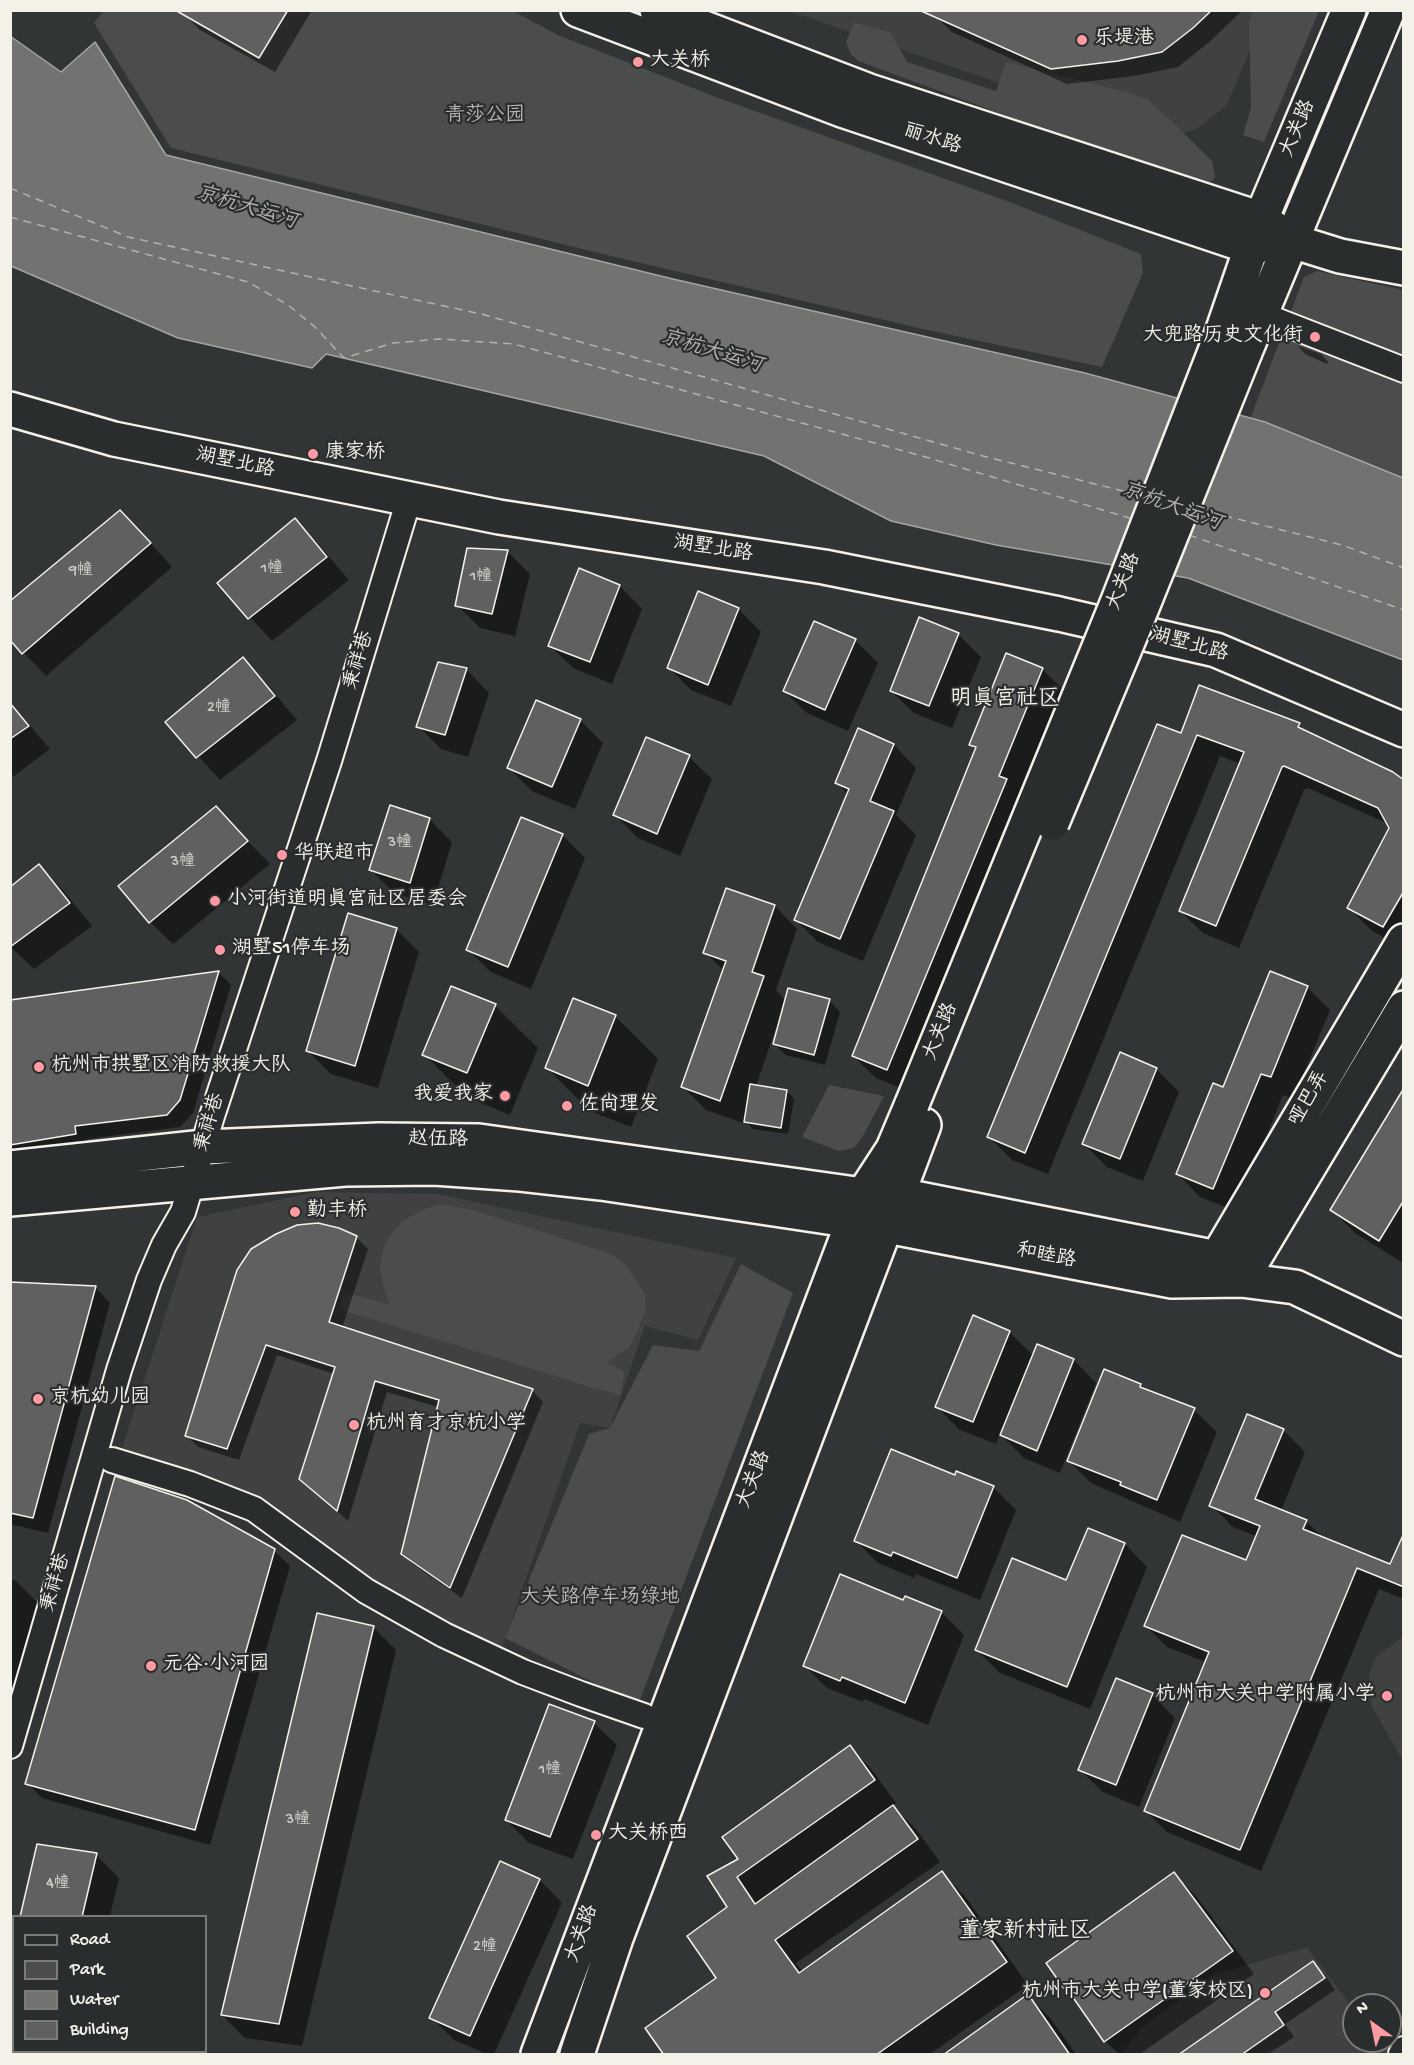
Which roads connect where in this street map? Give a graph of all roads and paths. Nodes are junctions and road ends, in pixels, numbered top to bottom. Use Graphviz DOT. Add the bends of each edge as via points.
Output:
graph roads {
  1 [pos="578,10"];
  2 [pos="657,10"];
  3 [pos="1349,10"];
  4 [pos="1388,10"];
  5 [pos="1256,233"];
  6 [pos="1292,241"];
  7 [pos="1404,268"];
  8 [pos="1260,314"];
  9 [pos="1231,348"];
  10 [pos="1404,370"];
  11 [pos="10,409"];
  12 [pos="409,499"];
  13 [pos="1404,730"];
  14 [pos="1404,940"];
  15 [pos="1404,1008"];
  16 [pos="922,1106"];
  17 [pos="204,1148"];
  18 [pos="10,1168"];
  19 [pos="192,1183"];
  20 [pos="899,1195"];
  21 [pos="10,1199"];
  22 [pos="858,1208"];
  23 [pos="887,1226"];
  24 [pos="1217,1258"];
  25 [pos="1241,1280"];
  26 [pos="1404,1339"];
  27 [pos="112,1460"];
  28 [pos="644,1716"];
  29 [pos="10,1746"];
  30 [pos="1404,2049"];
  31 [pos="538,2055"];
  32 [pos="578,2055"];
  33 [pos="1401,2055"];
  1 -- 5 [label="main road, 丽水路" via="842,110"];
  2 -- 5 [label="main road, 丽水路"];
  3 -- 5 [label="main road, 大关路"];
  4 -- 6 [label="main road, 大关路"];
  5 -- 6 [label="main road, 丽水路"];
  5 -- 9 [label="main road, 大关路"];
  6 -- 7 [label="main road, 丽水路" via="1340,256"];
  6 -- 8 [label="main road, 大关路"];
  8 -- 9 [label="main road, 大关路"];
  8 -- 10 [label="street"];
  9 -- 16 [label="main road, 大关路, bridge" via="1114,612"];
  11 -- 12 [label="main road, 湖墅北路" via="114,439"];
  12 -- 13 [label="main road, 湖墅北路" via="499,517 824,567 1182,642 1216,650"];
  12 -- 17 [label="street, 秉祥巷"];
  14 -- 24 [label="main road, 哑巴弄"];
  15 -- 25 [label="main road, 哑巴弄"];
  16 -- 20 [label="main road, 大关路" via="918,1140"];
  16 -- 22 [label="main road, 大关路"];
  17 -- 18 [label="main road, 赵伍路"];
  17 -- 19 [label="street, 秉祥巷"];
  17 -- 22 [label="main road, 赵伍路" via="379,1140 480,1141"];
  19 -- 21 [label="main road, 赵伍路"];
  19 -- 22 [label="main road, 赵伍路" via="345,1169 434,1168"];
  19 -- 29 [label="street, 秉祥巷" via="183,1212 149,1280 119,1370"];
  20 -- 22 [label="main road, 和睦路"];
  20 -- 23 [label="main road, 大关路"];
  20 -- 24 [label="main road, 和睦路"];
  22 -- 23 [label="main road, 和睦路"];
  22 -- 31 [label="main road, 大关路"];
  23 -- 25 [label="main road, 和睦路" via="1172,1281"];
  23 -- 32 [label="main road, 大关路" via="620,1928"];
  24 -- 25 [label="main road"];
  25 -- 26 [label="main road, 和睦路" via="1295,1287"];
  27 -- 28 [label="street" via="254,1509 366,1591 444,1635 533,1676"];
  30 -- 33 [label="street"];
}
